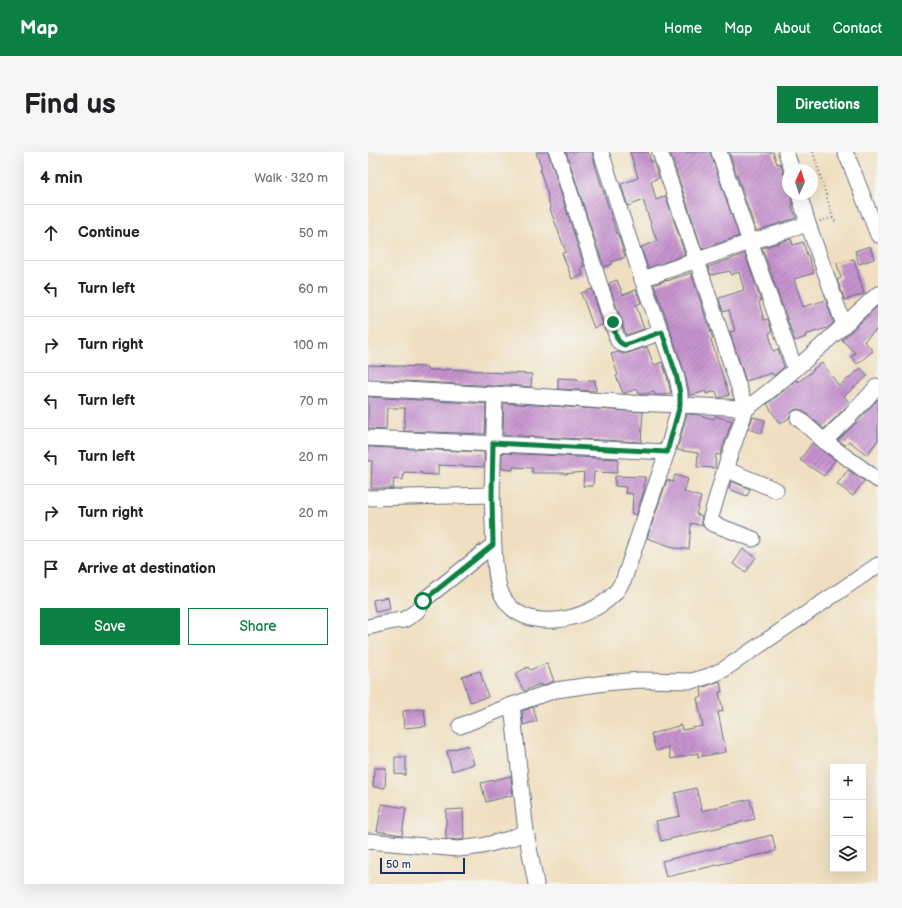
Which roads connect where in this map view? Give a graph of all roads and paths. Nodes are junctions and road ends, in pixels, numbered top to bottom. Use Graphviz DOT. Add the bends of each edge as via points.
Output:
graph roads {
  1 [pos="557,152"];
  2 [pos="601,152"];
  3 [pos="660,152"];
  4 [pos="720,152"];
  5 [pos="786,152"];
  6 [pos="813,152"];
  7 [pos="845,152"];
  8 [pos="790,164"];
  9 [pos="801,200"];
  10 [pos="808,224"];
  11 [pos="837,224"];
  12 [pos="878,235"];
  13 [pos="750,242"];
  14 [pos="697,260"];
  15 [pos="642,279"];
  16 [pos="878,294"];
  17 [pos="844,325"];
  18 [pos="662,332"];
  19 [pos="795,369"];
  20 [pos="877,386"];
  21 [pos="368,388"];
  22 [pos="495,395"];
  23 [pos="680,405"];
  24 [pos="746,409"];
  25 [pos="798,418"];
  26 [pos="368,438"];
  27 [pos="824,441"];
  28 [pos="493,443"];
  29 [pos="667,452"];
  30 [pos="726,469"];
  31 [pos="878,480"];
  32 [pos="776,490"];
  33 [pos="492,495"];
  34 [pos="368,498"];
  35 [pos="753,539"];
  36 [pos="493,545"];
  37 [pos="878,565"];
  38 [pos="368,627"];
  39 [pos="512,705"];
  40 [pos="460,726"];
  41 [pos="526,832"];
  42 [pos="368,841"];
  43 [pos="536,884"];
  1 -- 18 [label="street" via="618,341 625,345"];
  2 -- 15 [label="street"];
  3 -- 14 [label="street"];
  4 -- 13 [label="street"];
  5 -- 8 [label="street"];
  6 -- 11 [label="path"];
  7 -- 12 [label="street"];
  9 -- 10 [label="street"];
  10 -- 13 [label="street"];
  10 -- 17 [label="street"];
  13 -- 14 [label="street"];
  13 -- 19 [label="street"];
  14 -- 15 [label="street"];
  14 -- 24 [label="street"];
  15 -- 18 [label="street"];
  16 -- 17 [label="street"];
  17 -- 19 [label="street"];
  18 -- 23 [label="street" via="678,378"];
  19 -- 24 [label="street"];
  20 -- 27 [label="street" via="867,400"];
  21 -- 22 [label="street"];
  22 -- 23 [label="street"];
  22 -- 28 [label="street"];
  23 -- 24 [label="street"];
  23 -- 29 [label="street"];
  24 -- 30 [label="street"];
  25 -- 27 [label="street"];
  26 -- 28 [label="street"];
  27 -- 31 [label="street"];
  28 -- 29 [label="street"];
  28 -- 33 [label="street"];
  29 -- 36 [label="street" via="624,579 616,593 592,610 573,617 551,620 540,620 519,613 504,599 501,592 496,578"];
  30 -- 32 [label="street"];
  30 -- 35 [label="street" via="711,523"];
  33 -- 34 [label="street"];
  33 -- 36 [label="street"];
  36 -- 38 [label="street" via="425,599 417,611 404,620"];
  37 -- 39 [label="street" via="723,670 709,676 692,681 640,680 556,690"];
  39 -- 40 [label="street"];
  39 -- 41 [label="street"];
  41 -- 42 [label="street" via="482,846 459,849"];
  41 -- 43 [label="street"];
}
